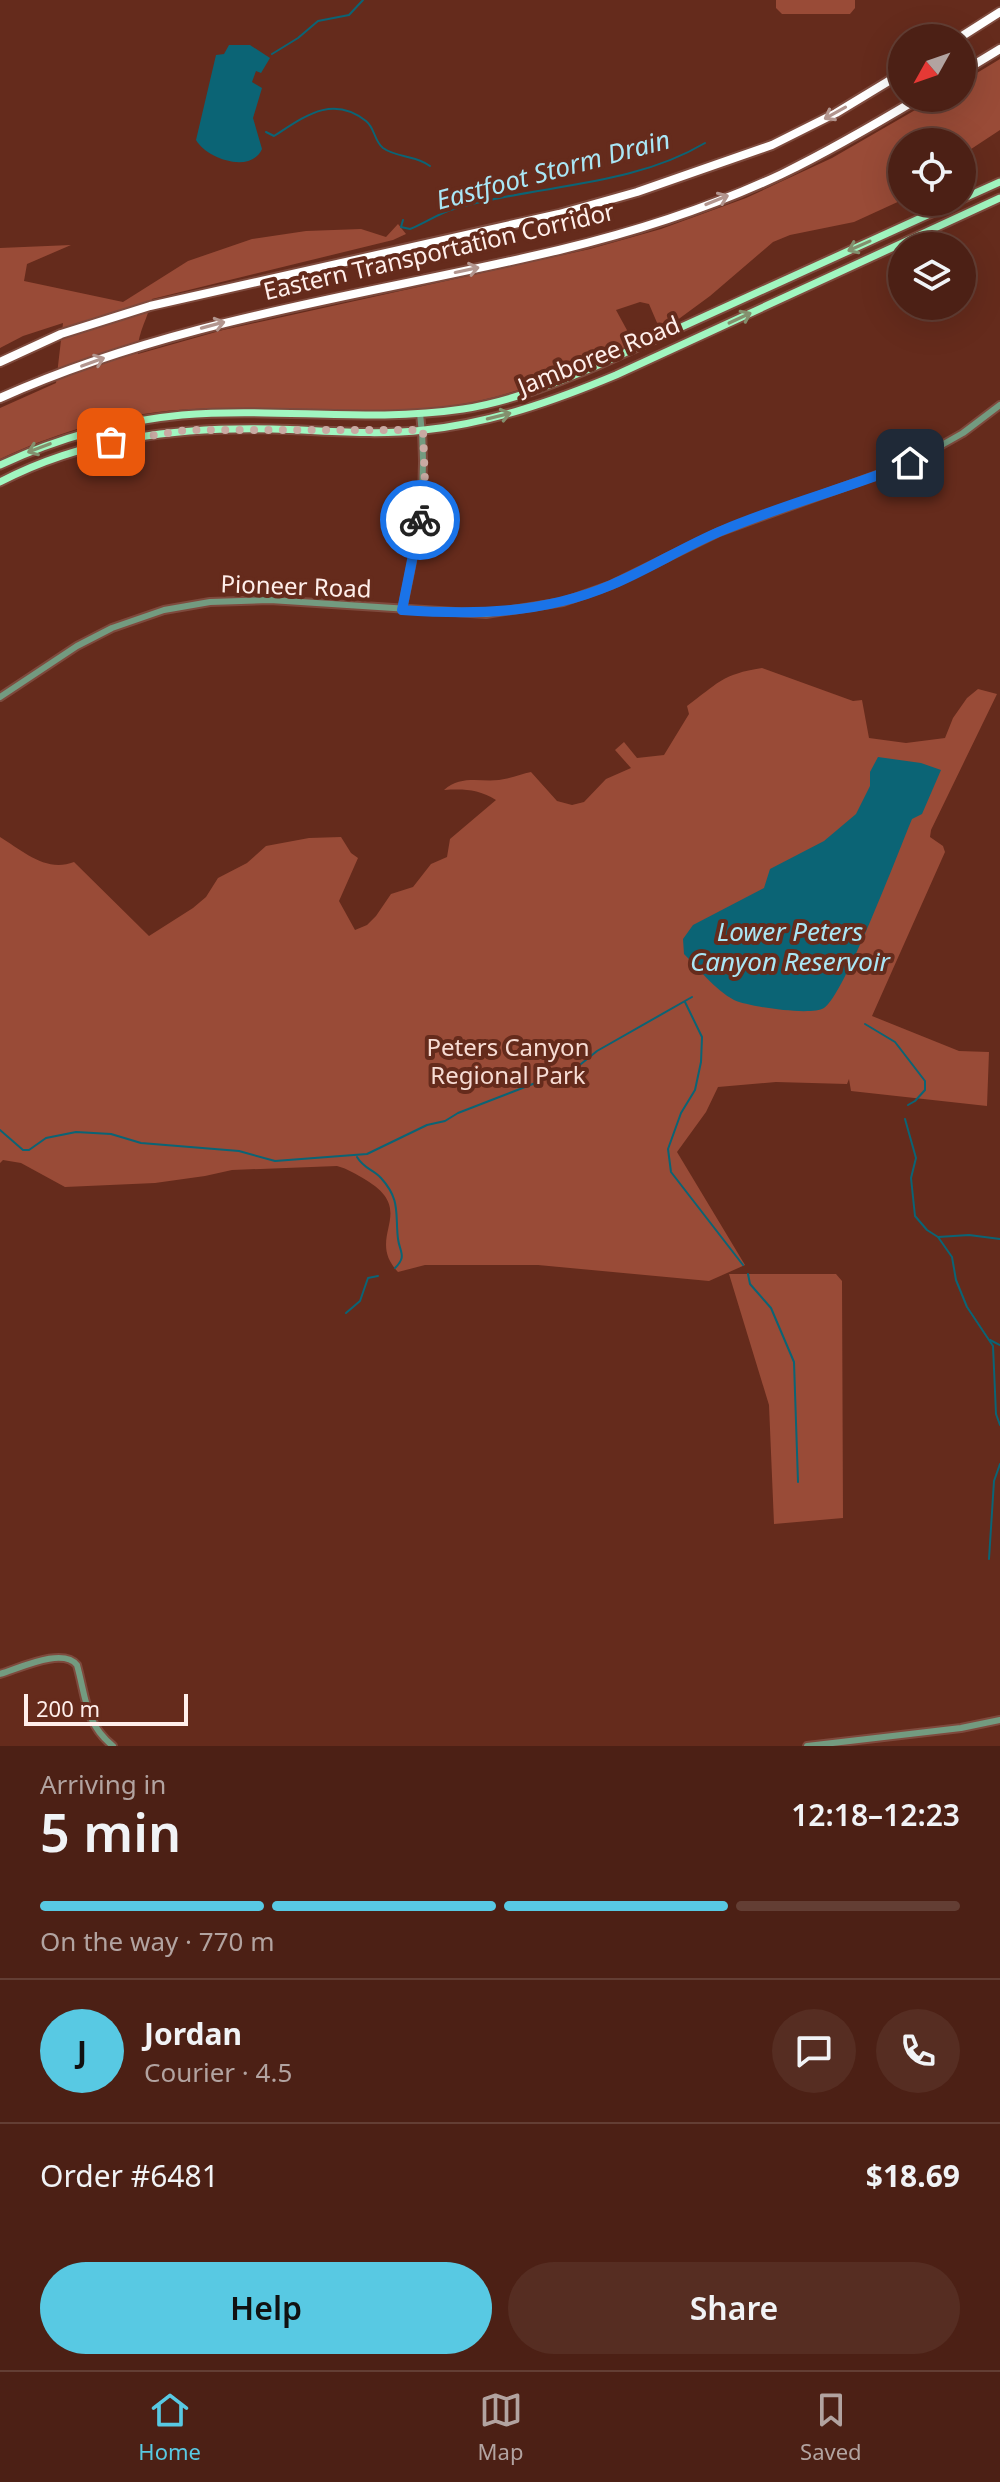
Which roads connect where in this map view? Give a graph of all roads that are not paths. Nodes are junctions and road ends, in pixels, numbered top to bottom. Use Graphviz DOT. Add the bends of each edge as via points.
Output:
graph roads {
  1 [pos="1000,12"];
  2 [pos="976,27"];
  3 [pos="1000,49"];
  4 [pos="976,64"];
  5 [pos="888,81"];
  6 [pos="896,112"];
  7 [pos="1000,182"];
  8 [pos="976,193"];
  9 [pos="1000,198"];
  10 [pos="925,216"];
  11 [pos="0,362"];
  12 [pos="0,398"];
  13 [pos="1000,405"];
  14 [pos="420,413"];
  15 [pos="423,430"];
  16 [pos="0,465"];
  17 [pos="0,482"];
  18 [pos="402,610"];
  19 [pos="0,697"];
  20 [pos="0,1674"];
  21 [pos="1000,1720"];
  22 [pos="113,1746"];
  23 [pos="807,1746"];
  1 -- 2 [label="highway"];
  3 -- 4 [label="highway"];
  5 -- 11 [label="highway, Eastern Transportation Corridor, one-way" via="772,145 637,192 150,306 61,334"];
  12 -- 6 [label="highway, Eastern Transportation Corridor, one-way" via="138,345 264,311 625,231 779,175"];
  7 -- 8 [label="main road"];
  15 -- 9 [label="main road, Jamboree Road, one-way" via="562,398"];
  10 -- 14 [label="main road, Jamboree Road, one-way" via="549,386 466,409"];
  13 -- 18 [label="street, Pioneer Road" via="910,463 719,532 591,593 486,614"];
  14 -- 15 [label="street"];
  14 -- 16 [label="main road, Jamboree Road, one-way" via="182,415 81,433"];
  15 -- 17 [label="main road, Jamboree Road" via="187,430 89,447"];
  15 -- 18 [label="street" via="425,484"];
  18 -- 19 [label="street, Pioneer Road" via="240,599 164,610 77,646"];
  20 -- 22 [label="street" via="59,1657 72,1659 90,1719"];
  21 -- 23 [label="street"];
}
